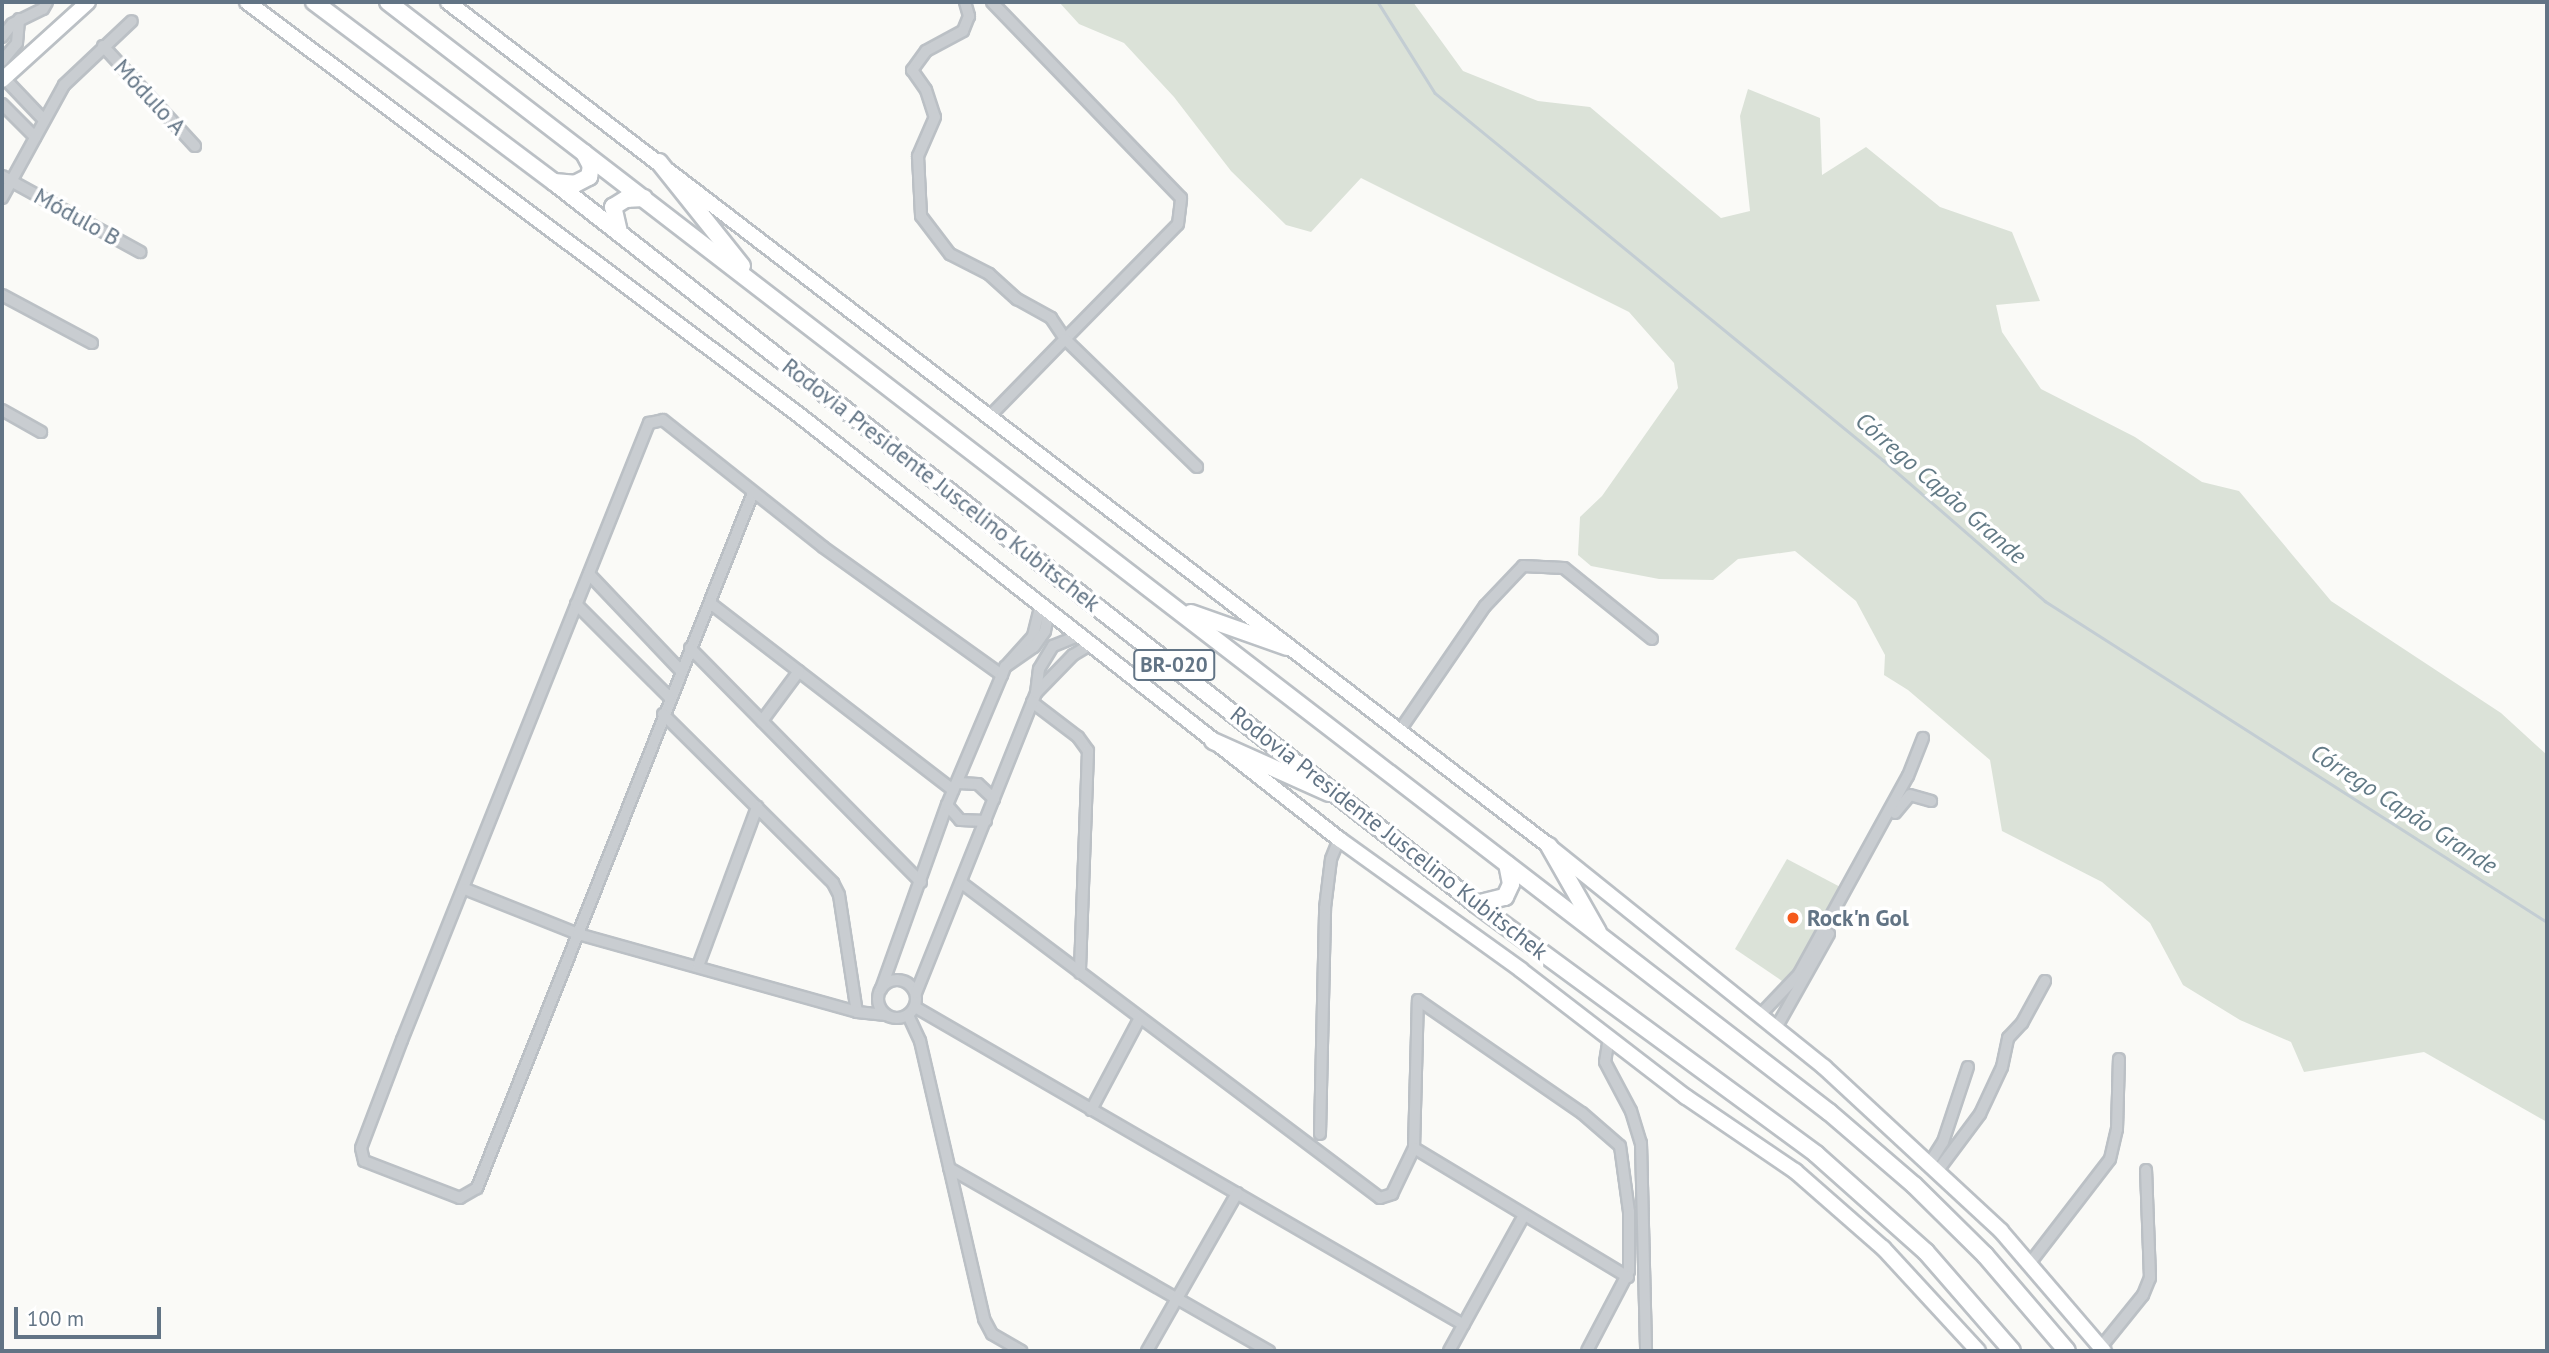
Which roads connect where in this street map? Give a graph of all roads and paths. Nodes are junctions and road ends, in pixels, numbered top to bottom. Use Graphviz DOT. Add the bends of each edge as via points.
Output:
graph roads {
  1 [pos="47,2"];
  2 [pos="88,2"];
  3 [pos="247,2"];
  4 [pos="314,2"];
  5 [pos="388,2"];
  6 [pos="447,2"];
  7 [pos="965,2"];
  8 [pos="992,2"];
  9 [pos="19,19"];
  10 [pos="132,21"];
  11 [pos="2,37"];
  12 [pos="103,46"];
  13 [pos="2,61"];
  14 [pos="3,79"];
  15 [pos="2,104"];
  16 [pos="44,121"];
  17 [pos="35,137"];
  18 [pos="195,146"];
  19 [pos="582,151"];
  20 [pos="659,162"];
  21 [pos="6,179"];
  22 [pos="554,182"];
  23 [pos="2,198"];
  24 [pos="644,198"];
  25 [pos="622,237"];
  26 [pos="140,252"];
  27 [pos="756,285"];
  28 [pos="2,295"];
  29 [pos="1065,339"];
  30 [pos="92,343"];
  31 [pos="2,410"];
  32 [pos="988,418"];
  33 [pos="41,432"];
  34 [pos="1196,467"];
  35 [pos="753,493"];
  36 [pos="589,574"];
  37 [pos="710,603"];
  38 [pos="576,604"];
  39 [pos="1045,607"];
  40 [pos="1178,609"];
  41 [pos="1652,639"];
  42 [pos="1085,640"];
  43 [pos="1034,647"];
  44 [pos="1287,647"];
  45 [pos="690,648"];
  46 [pos="1025,656"];
  47 [pos="1045,656"];
  48 [pos="1039,668"];
  49 [pos="679,669"];
  50 [pos="799,671"];
  51 [pos="1004,671"];
  52 [pos="669,697"];
  53 [pos="1034,698"];
  54 [pos="663,714"];
  55 [pos="762,721"];
  56 [pos="1398,733"];
  57 [pos="1923,738"];
  58 [pos="1213,741"];
  59 [pos="956,787"];
  60 [pos="994,799"];
  61 [pos="1931,801"];
  62 [pos="1351,803"];
  63 [pos="947,805"];
  64 [pos="757,807"];
  65 [pos="986,821"];
  66 [pos="1339,839"];
  67 [pos="1549,846"];
  68 [pos="1507,864"];
  69 [pos="921,881"];
  70 [pos="962,884"];
  71 [pos="465,889"];
  72 [pos="1476,904"];
  73 [pos="578,934"];
  74 [pos="1603,940"];
  75 [pos="698,966"];
  76 [pos="1080,973"];
  77 [pos="2045,981"];
  78 [pos="916,993"];
  79 [pos="880,994"];
  80 [pos="912,1011"];
  81 [pos="857,1012"];
  82 [pos="886,1015"];
  83 [pos="1760,1015"];
  84 [pos="1140,1018"];
  85 [pos="1776,1028"];
  86 [pos="1609,1037"];
  87 [pos="2119,1059"];
  88 [pos="1968,1066"];
  89 [pos="1091,1110"];
  90 [pos="1320,1134"];
  91 [pos="1414,1149"];
  92 [pos="1935,1165"];
  93 [pos="949,1168"];
  94 [pos="2146,1170"];
  95 [pos="1237,1193"];
  96 [pos="1524,1215"];
  97 [pos="2030,1264"];
  98 [pos="1628,1277"];
  99 [pos="1177,1299"];
  100 [pos="1608,1315"];
  101 [pos="1464,1325"];
  102 [pos="2103,1349"];
  103 [pos="1021,1351"];
  104 [pos="1147,1351"];
  105 [pos="1269,1351"];
  106 [pos="1449,1351"];
  107 [pos="1587,1351"];
  108 [pos="1596,1351"];
  109 [pos="1646,1351"];
  110 [pos="1978,1351"];
  111 [pos="2012,1351"];
  112 [pos="2067,1351"];
  1 -- 9 [label="street" via="43,9"];
  2 -- 14 [label="main road"];
  3 -- 39 [label="main road" via="526,207"];
  4 -- 22 [label="highway, Rodovia Presidente Juscelino Kubitschek / BR-020"];
  5 -- 19 [label="highway, Rodovia Presidente Juscelino Kubitschek / BR-020"];
  6 -- 20 [label="main road"];
  7 -- 29 [label="street" via="969,16 963,31 926,51 912,70 926,90 935,117 918,156 921,216 950,254 989,274 1017,299 1051,318"];
  8 -- 29 [label="street" via="1181,198 1178,224"];
  9 -- 11 [label="street"];
  9 -- 13 [label="street" via="17,43"];
  10 -- 12 [label="street, Módulo A"];
  12 -- 16 [label="street, Módulo B" via="64,85"];
  12 -- 18 [label="street, Módulo A"];
  14 -- 16 [label="street"];
  15 -- 17 [label="street"];
  16 -- 17 [label="street, Módulo B"];
  17 -- 21 [label="street, Módulo B"];
  19 -- 22 [label="highway" via="591,166 589,177 575,184"];
  19 -- 24 [label="highway, Rodovia Presidente Juscelino Kubitschek / BR-020"];
  20 -- 27 [label="highway"];
  20 -- 32 [label="main road"];
  21 -- 23 [label="street"];
  21 -- 26 [label="street, Módulo B"];
  22 -- 25 [label="highway, Rodovia Presidente Juscelino Kubitschek / BR-020"];
  24 -- 25 [label="highway" via="626,199 613,207 614,223"];
  24 -- 27 [label="highway, Rodovia Presidente Juscelino Kubitschek / BR-020"];
  25 -- 62 [label="highway, Rodovia Presidente Juscelino Kubitschek / BR-020"];
  27 -- 40 [label="highway, Rodovia Presidente Juscelino Kubitschek / BR-020"];
  28 -- 30 [label="street"];
  29 -- 32 [label="street"];
  29 -- 34 [label="street"];
  31 -- 33 [label="street"];
  32 -- 44 [label="main road"];
  35 -- 36 [label="street" via="663,420 653,421 646,427"];
  35 -- 37 [label="street"];
  35 -- 51 [label="street"];
  36 -- 38 [label="street"];
  36 -- 49 [label="street"];
  37 -- 45 [label="street"];
  37 -- 50 [label="street"];
  38 -- 52 [label="street"];
  38 -- 71 [label="street"];
  39 -- 42 [label="main road"];
  39 -- 43 [label="street" via="1045,631"];
  39 -- 51 [label="street" via="1033,636"];
  40 -- 44 [label="highway"];
  40 -- 68 [label="highway, Rodovia Presidente Juscelino Kubitschek / BR-020"];
  41 -- 56 [label="street" via="1564,568 1523,566 1485,606"];
  42 -- 47 [label="street" via="1059,642"];
  42 -- 53 [label="street"];
  42 -- 58 [label="main road"];
  43 -- 46 [label="street"];
  43 -- 47 [label="street"];
  44 -- 56 [label="main road"];
  45 -- 49 [label="street"];
  45 -- 55 [label="street"];
  46 -- 48 [label="street"];
  46 -- 51 [label="street"];
  47 -- 48 [label="street"];
  48 -- 53 [label="street"];
  49 -- 52 [label="street"];
  50 -- 55 [label="street"];
  50 -- 59 [label="street"];
  51 -- 59 [label="street"];
  52 -- 54 [label="street"];
  53 -- 60 [label="street"];
  53 -- 76 [label="street" via="1088,751"];
  54 -- 64 [label="street"];
  54 -- 73 [label="street"];
  55 -- 69 [label="street"];
  56 -- 67 [label="main road"];
  57 -- 83 [label="street" via="1908,776 1799,974"];
  58 -- 62 [label="highway"];
  58 -- 66 [label="main road"];
  59 -- 60 [label="street" via="978,784"];
  59 -- 63 [label="street"];
  60 -- 65 [label="street"];
  61 -- 85 [label="street" via="1910,795 1899,806"];
  62 -- 72 [label="highway, Rodovia Presidente Juscelino Kubitschek / BR-020"];
  63 -- 65 [label="street" via="960,820"];
  63 -- 69 [label="street"];
  64 -- 75 [label="street"];
  64 -- 81 [label="street" via="837,889"];
  65 -- 70 [label="street"];
  66 -- 86 [label="main road"];
  66 -- 90 [label="street" via="1331,859 1325,908"];
  67 -- 74 [label="highway"];
  67 -- 83 [label="main road"];
  68 -- 72 [label="highway" via="1511,884 1504,897"];
  68 -- 74 [label="highway, Rodovia Presidente Juscelino Kubitschek / BR-020"];
  69 -- 79 [label="street"];
  70 -- 76 [label="street"];
  70 -- 78 [label="street"];
  71 -- 73 [label="street"];
  71 -- 73 [label="street" via="361,1148 362,1158 371,1164 460,1198 475,1192"];
  72 -- 111 [label="highway, Rodovia Presidente Juscelino Kubitschek / BR-020" via="1844,1176 1926,1252"];
  73 -- 75 [label="street"];
  74 -- 112 [label="highway, Rodovia Presidente Juscelino Kubitschek / BR-020" via="1867,1143 1985,1255"];
  75 -- 81 [label="street"];
  76 -- 84 [label="street"];
  77 -- 92 [label="street" via="2022,1023 2008,1038 1998,1077 1980,1114"];
  78 -- 79 [label="street" via="898,980"];
  78 -- 80 [label="street"];
  79 -- 81 [label="street"];
  79 -- 82 [label="street"];
  80 -- 82 [label="street" via="897,1018"];
  80 -- 89 [label="street"];
  80 -- 93 [label="street"];
  81 -- 82 [label="street"];
  83 -- 85 [label="main road"];
  84 -- 89 [label="street"];
  84 -- 91 [label="street" via="1375,1195 1392,1194"];
  85 -- 92 [label="main road"];
  86 -- 109 [label="street" via="1605,1062 1631,1111 1641,1143"];
  86 -- 110 [label="main road" via="1833,1202 1883,1248"];
  87 -- 97 [label="street" via="2117,1129 2110,1159"];
  88 -- 92 [label="street"];
  89 -- 95 [label="street"];
  91 -- 96 [label="street"];
  91 -- 98 [label="street" via="1418,1000 1618,1143 1629,1212"];
  92 -- 97 [label="main road"];
  93 -- 99 [label="street"];
  93 -- 103 [label="street" via="987,1327"];
  94 -- 102 [label="street" via="2150,1278 2143,1295"];
  95 -- 99 [label="street"];
  95 -- 101 [label="street"];
  96 -- 98 [label="street"];
  96 -- 101 [label="street"];
  97 -- 102 [label="main road"];
  98 -- 100 [label="street"];
  99 -- 104 [label="street"];
  99 -- 105 [label="street"];
  100 -- 107 [label="street"];
  100 -- 108 [label="street"];
  101 -- 106 [label="street"];
}
